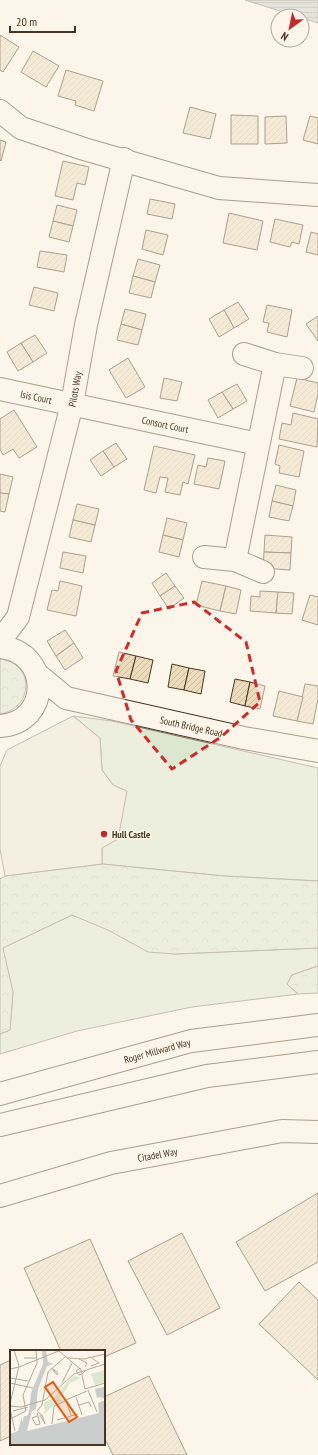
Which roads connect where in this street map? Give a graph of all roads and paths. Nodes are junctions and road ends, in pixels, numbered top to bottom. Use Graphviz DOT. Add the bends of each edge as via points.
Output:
graph roads {
  1 [pos="0,111"];
  2 [pos="124,159"];
  3 [pos="318,194"];
  4 [pos="244,354"];
  5 [pos="275,364"];
  6 [pos="302,368"];
  7 [pos="0,389"];
  8 [pos="72,404"];
  9 [pos="258,444"];
  10 [pos="204,557"];
  11 [pos="235,560"];
  12 [pos="263,572"];
  13 [pos="18,617"];
  14 [pos="0,641"];
  15 [pos="0,647"];
  16 [pos="34,668"];
  17 [pos="66,698"];
  18 [pos="31,711"];
  19 [pos="0,726"];
  20 [pos="318,752"];
  21 [pos="318,1025"];
  22 [pos="318,1062"];
  23 [pos="0,1094"];
  24 [pos="0,1125"];
  25 [pos="318,1132"];
  26 [pos="0,1196"];
  1 -- 2 [label="main road" via="21,128"];
  2 -- 3 [label="main road" via="219,188"];
  2 -- 8 [label="main road, Pilots Way" via="86,325"];
  4 -- 5 [label="main road"];
  5 -- 6 [label="main road"];
  5 -- 9 [label="main road"];
  7 -- 8 [label="main road, Isis Court"];
  8 -- 9 [label="main road, Consort Court"];
  8 -- 13 [label="main road, Pilots Way"];
  9 -- 11 [label="main road"];
  10 -- 11 [label="main road"];
  11 -- 12 [label="main road"];
  13 -- 14 [label="main road, Pilots Way"];
  13 -- 16 [label="main road"];
  15 -- 16 [label="main road, South Bridge Road" via="21,653"];
  16 -- 17 [label="main road, South Bridge Road"];
  16 -- 18 [label="main road" via="39,687 37,700"];
  17 -- 18 [label="main road"];
  17 -- 20 [label="main road, South Bridge Road"];
  18 -- 19 [label="main road" via="21,720"];
  21 -- 23 [label="main road, Roger Millward Way" via="191,1041"];
  22 -- 24 [label="main road" via="207,1076"];
  25 -- 26 [label="main road, Citadel Way" via="282,1131 111,1163"];
}
